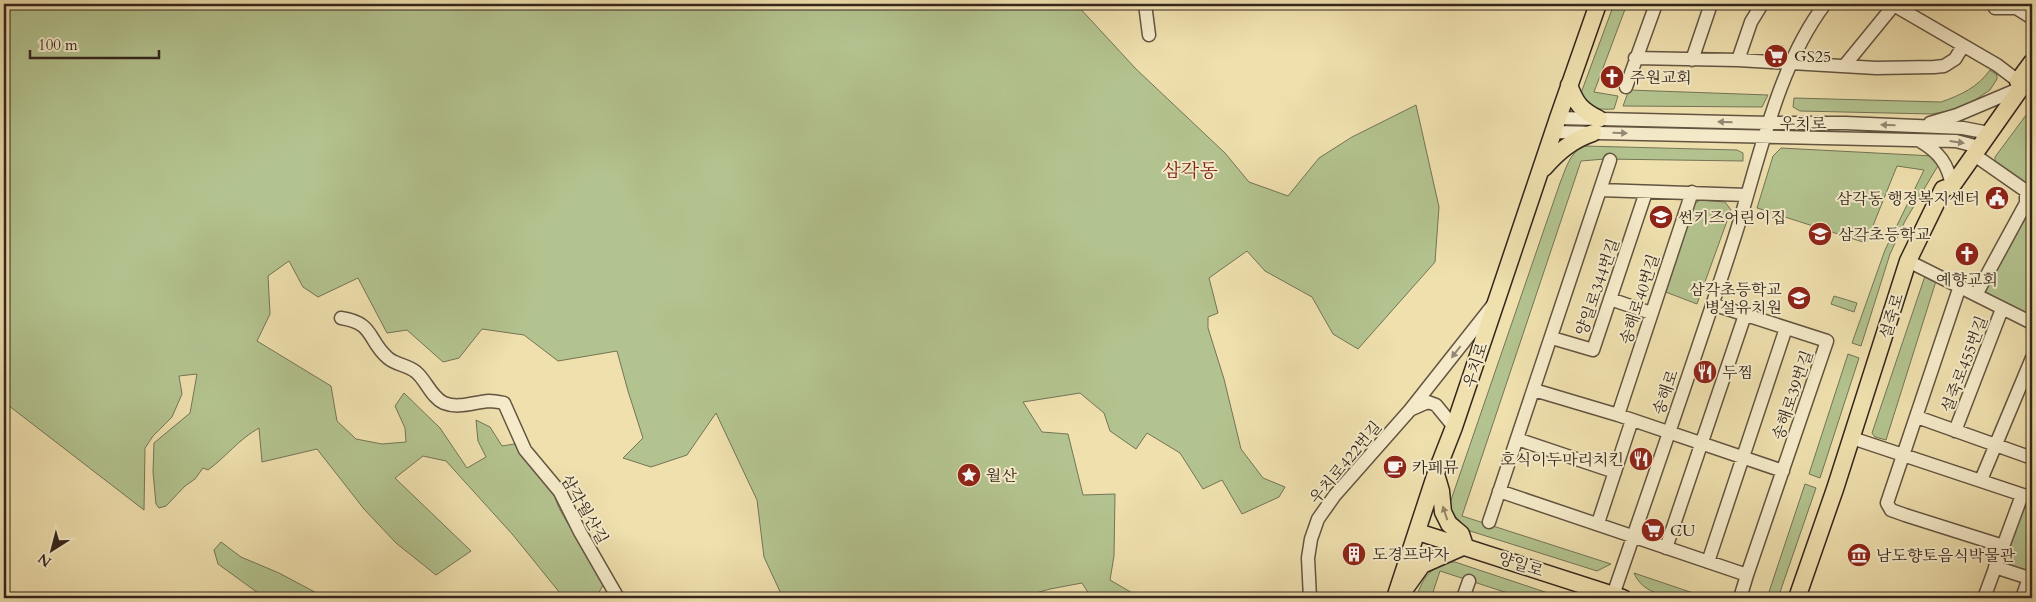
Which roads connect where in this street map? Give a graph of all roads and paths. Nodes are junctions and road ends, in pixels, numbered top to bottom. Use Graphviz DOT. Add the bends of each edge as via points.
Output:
graph roads {
  1 [pos="1145,4"];
  2 [pos="1598,4"];
  3 [pos="1656,4"];
  4 [pos="1711,4"];
  5 [pos="1762,4"];
  6 [pos="1893,4"];
  7 [pos="1993,4"];
  8 [pos="1818,6"];
  9 [pos="2032,18"];
  10 [pos="1149,35"];
  11 [pos="1963,46"];
  12 [pos="1635,58"];
  13 [pos="1692,60"];
  14 [pos="1738,60"];
  15 [pos="2032,62"];
  16 [pos="1791,64"];
  17 [pos="1844,65"];
  18 [pos="2020,84"];
  19 [pos="1569,85"];
  20 [pos="1626,87"];
  21 [pos="1769,124"];
  22 [pos="1556,125"];
  23 [pos="1596,126"];
  24 [pos="1917,126"];
  25 [pos="1988,133"];
  26 [pos="1765,137"];
  27 [pos="1920,141"];
  28 [pos="1976,151"];
  29 [pos="1610,160"];
  30 [pos="1541,171"];
  31 [pos="1952,186"];
  32 [pos="1600,190"];
  33 [pos="1646,192"];
  34 [pos="1692,192"];
  35 [pos="1748,195"];
  36 [pos="1908,261"];
  37 [pos="1960,286"];
  38 [pos="1976,295"];
  39 [pos="1497,299"];
  40 [pos="1610,299"];
  41 [pos="1712,304"];
  42 [pos="2002,309"];
  43 [pos="1652,313"];
  44 [pos="1745,314"];
  45 [pos="341,318"];
  46 [pos="2032,323"];
  47 [pos="1786,328"];
  48 [pos="1552,338"];
  49 [pos="2032,358"];
  50 [pos="1534,390"];
  51 [pos="1410,410"];
  52 [pos="1618,415"];
  53 [pos="1917,417"];
  54 [pos="1632,420"];
  55 [pos="1454,427"];
  56 [pos="1955,431"];
  57 [pos="1668,434"];
  58 [pos="1852,438"];
  59 [pos="1517,439"];
  60 [pos="1701,444"];
  61 [pos="1995,446"];
  62 [pos="1904,455"];
  63 [pos="1743,458"];
  64 [pos="2032,458"];
  65 [pos="1783,471"];
  66 [pos="1615,472"];
  67 [pos="1436,473"];
  68 [pos="1981,480"];
  69 [pos="1500,491"];
  70 [pos="2027,496"];
  71 [pos="1489,522"];
  72 [pos="1598,523"];
  73 [pos="1418,532"];
  74 [pos="1634,536"];
  75 [pos="1466,546"];
  76 [pos="2003,546"];
  77 [pos="1666,548"];
  78 [pos="1708,562"];
  79 [pos="1995,566"];
  80 [pos="1747,575"];
  81 [pos="2031,578"];
  82 [pos="1469,580"];
  83 [pos="1616,597"];
  84 [pos="618,598"];
  85 [pos="1310,598"];
  86 [pos="1396,598"];
  87 [pos="1463,598"];
  88 [pos="1740,598"];
  89 [pos="1797,598"];
  90 [pos="1984,598"];
  91 [pos="2022,598"];
  1 -- 10 [label="street"];
  2 -- 19 [label="main road, 우치로"];
  3 -- 12 [label="street"];
  4 -- 13 [label="street"];
  5 -- 14 [label="street" via="1751,22"];
  6 -- 11 [label="street"];
  6 -- 17 [label="street"];
  7 -- 9 [label="street" via="1995,8 2016,8"];
  8 -- 16 [label="street, 송해로"];
  11 -- 17 [label="street" via="1955,59 1944,66 1876,68"];
  11 -- 18 [label="street" via="1997,65"];
  12 -- 13 [label="street"];
  12 -- 20 [label="street"];
  13 -- 14 [label="street"];
  14 -- 16 [label="street"];
  15 -- 18 [label="main road, 설죽로"];
  16 -- 17 [label="street"];
  16 -- 21 [label="street, 송해로"];
  18 -- 24 [label="street" via="1957,115"];
  18 -- 25 [label="main road, 설죽로"];
  19 -- 22 [label="main road, 우치로"];
  19 -- 23 [label="main road" via="1574,100"];
  21 -- 23 [label="street, 우치로, one-way"];
  24 -- 21 [label="street, 우치로, one-way"];
  21 -- 26 [label="street, 송해로"];
  22 -- 23 [label="street, 우치로"];
  22 -- 30 [label="main road, 우치로"];
  23 -- 26 [label="street, 우치로, one-way"];
  23 -- 30 [label="main road" via="1558,152"];
  24 -- 25 [label="street, 우치로" via="1963,128"];
  25 -- 28 [label="main road, 설죽로"];
  26 -- 27 [label="street, 우치로"];
  26 -- 35 [label="street, 송해로"];
  27 -- 28 [label="street, 우치로, one-way" via="1956,141"];
  27 -- 31 [label="street" via="1940,155"];
  28 -- 31 [label="main road, 설죽로"];
  28 -- 38 [label="street, 설죽로455번길" via="2026,191 2026,203"];
  29 -- 32 [label="street, 양일로344번길"];
  30 -- 39 [label="main road, 우치로"];
  31 -- 36 [label="main road, 설죽로" via="1943,189"];
  32 -- 33 [label="street"];
  32 -- 48 [label="street, 양일로344번길"];
  33 -- 34 [label="street"];
  33 -- 40 [label="street, 양일로344번길"];
  34 -- 35 [label="street"];
  34 -- 43 [label="street, 송해로40번길"];
  35 -- 41 [label="street, 송해로"];
  36 -- 37 [label="street, 설죽로455번길"];
  36 -- 58 [label="main road, 설죽로"];
  37 -- 38 [label="street, 설죽로455번길"];
  37 -- 53 [label="street, 설죽로455번길"];
  38 -- 42 [label="street, 설죽로455번길"];
  39 -- 51 [label="street, 우치로422번길, one-way"];
  39 -- 55 [label="main road, 우치로"];
  40 -- 43 [label="street"];
  40 -- 48 [label="street, 양일로344번길" via="1593,350"];
  41 -- 44 [label="street, 송해로39번길"];
  41 -- 57 [label="street, 송해로"];
  42 -- 46 [label="street, 설죽로455번길"];
  42 -- 56 [label="street, 설죽로455번길"];
  43 -- 52 [label="street, 송해로40번길"];
  44 -- 47 [label="street, 송해로39번길"];
  44 -- 60 [label="street"];
  45 -- 84 [label="street, 삼각월산길" via="364,325 388,358 415,371 441,402 451,405 490,401 504,403 525,450 560,492"];
  47 -- 63 [label="street, 송해로39번길"];
  47 -- 65 [label="street, 송해로39번길" via="1827,341"];
  48 -- 50 [label="street, 양일로344번길"];
  49 -- 61 [label="street"];
  50 -- 52 [label="street"];
  50 -- 59 [label="street, 양일로344번길"];
  51 -- 55 [label="street" via="1428,402 1436,405"];
  51 -- 85 [label="street, 우치로422번길" via="1335,494 1316,523 1308,558"];
  52 -- 54 [label="street"];
  53 -- 56 [label="street"];
  53 -- 62 [label="street, 설죽로455번길"];
  54 -- 57 [label="street"];
  54 -- 66 [label="street"];
  55 -- 67 [label="main road, 우치로"];
  56 -- 61 [label="street"];
  57 -- 60 [label="street"];
  57 -- 74 [label="street, 송해로"];
  58 -- 62 [label="street"];
  58 -- 89 [label="main road, 설죽로"];
  59 -- 66 [label="street"];
  59 -- 69 [label="street, 양일로344번길"];
  60 -- 63 [label="street"];
  60 -- 77 [label="street"];
  61 -- 64 [label="street"];
  61 -- 68 [label="street"];
  62 -- 68 [label="street"];
  62 -- 76 [label="street, 설죽로455번길" via="1887,503 1891,510"];
  63 -- 65 [label="street"];
  63 -- 78 [label="street, 송해로39번길"];
  65 -- 80 [label="street, 송해로39번길"];
  66 -- 72 [label="street"];
  67 -- 73 [label="main road, 우치로"];
  75 -- 67 [label="main road, one-way" via="1461,534 1449,524 1443,512"];
  68 -- 70 [label="street"];
  69 -- 71 [label="street, 양일로344번길"];
  69 -- 72 [label="street"];
  70 -- 76 [label="street"];
  72 -- 74 [label="street"];
  73 -- 75 [label="main road, 양일로"];
  73 -- 86 [label="main road, 우치로"];
  74 -- 77 [label="street"];
  74 -- 83 [label="street, 송해로"];
  75 -- 83 [label="main road, 양일로"];
  75 -- 86 [label="main road" via="1422,565"];
  76 -- 79 [label="street"];
  77 -- 78 [label="street"];
  78 -- 80 [label="street"];
  79 -- 81 [label="street"];
  79 -- 90 [label="street"];
  80 -- 88 [label="street, 송해로39번길"];
  81 -- 91 [label="street"];
  82 -- 87 [label="street"];
}
